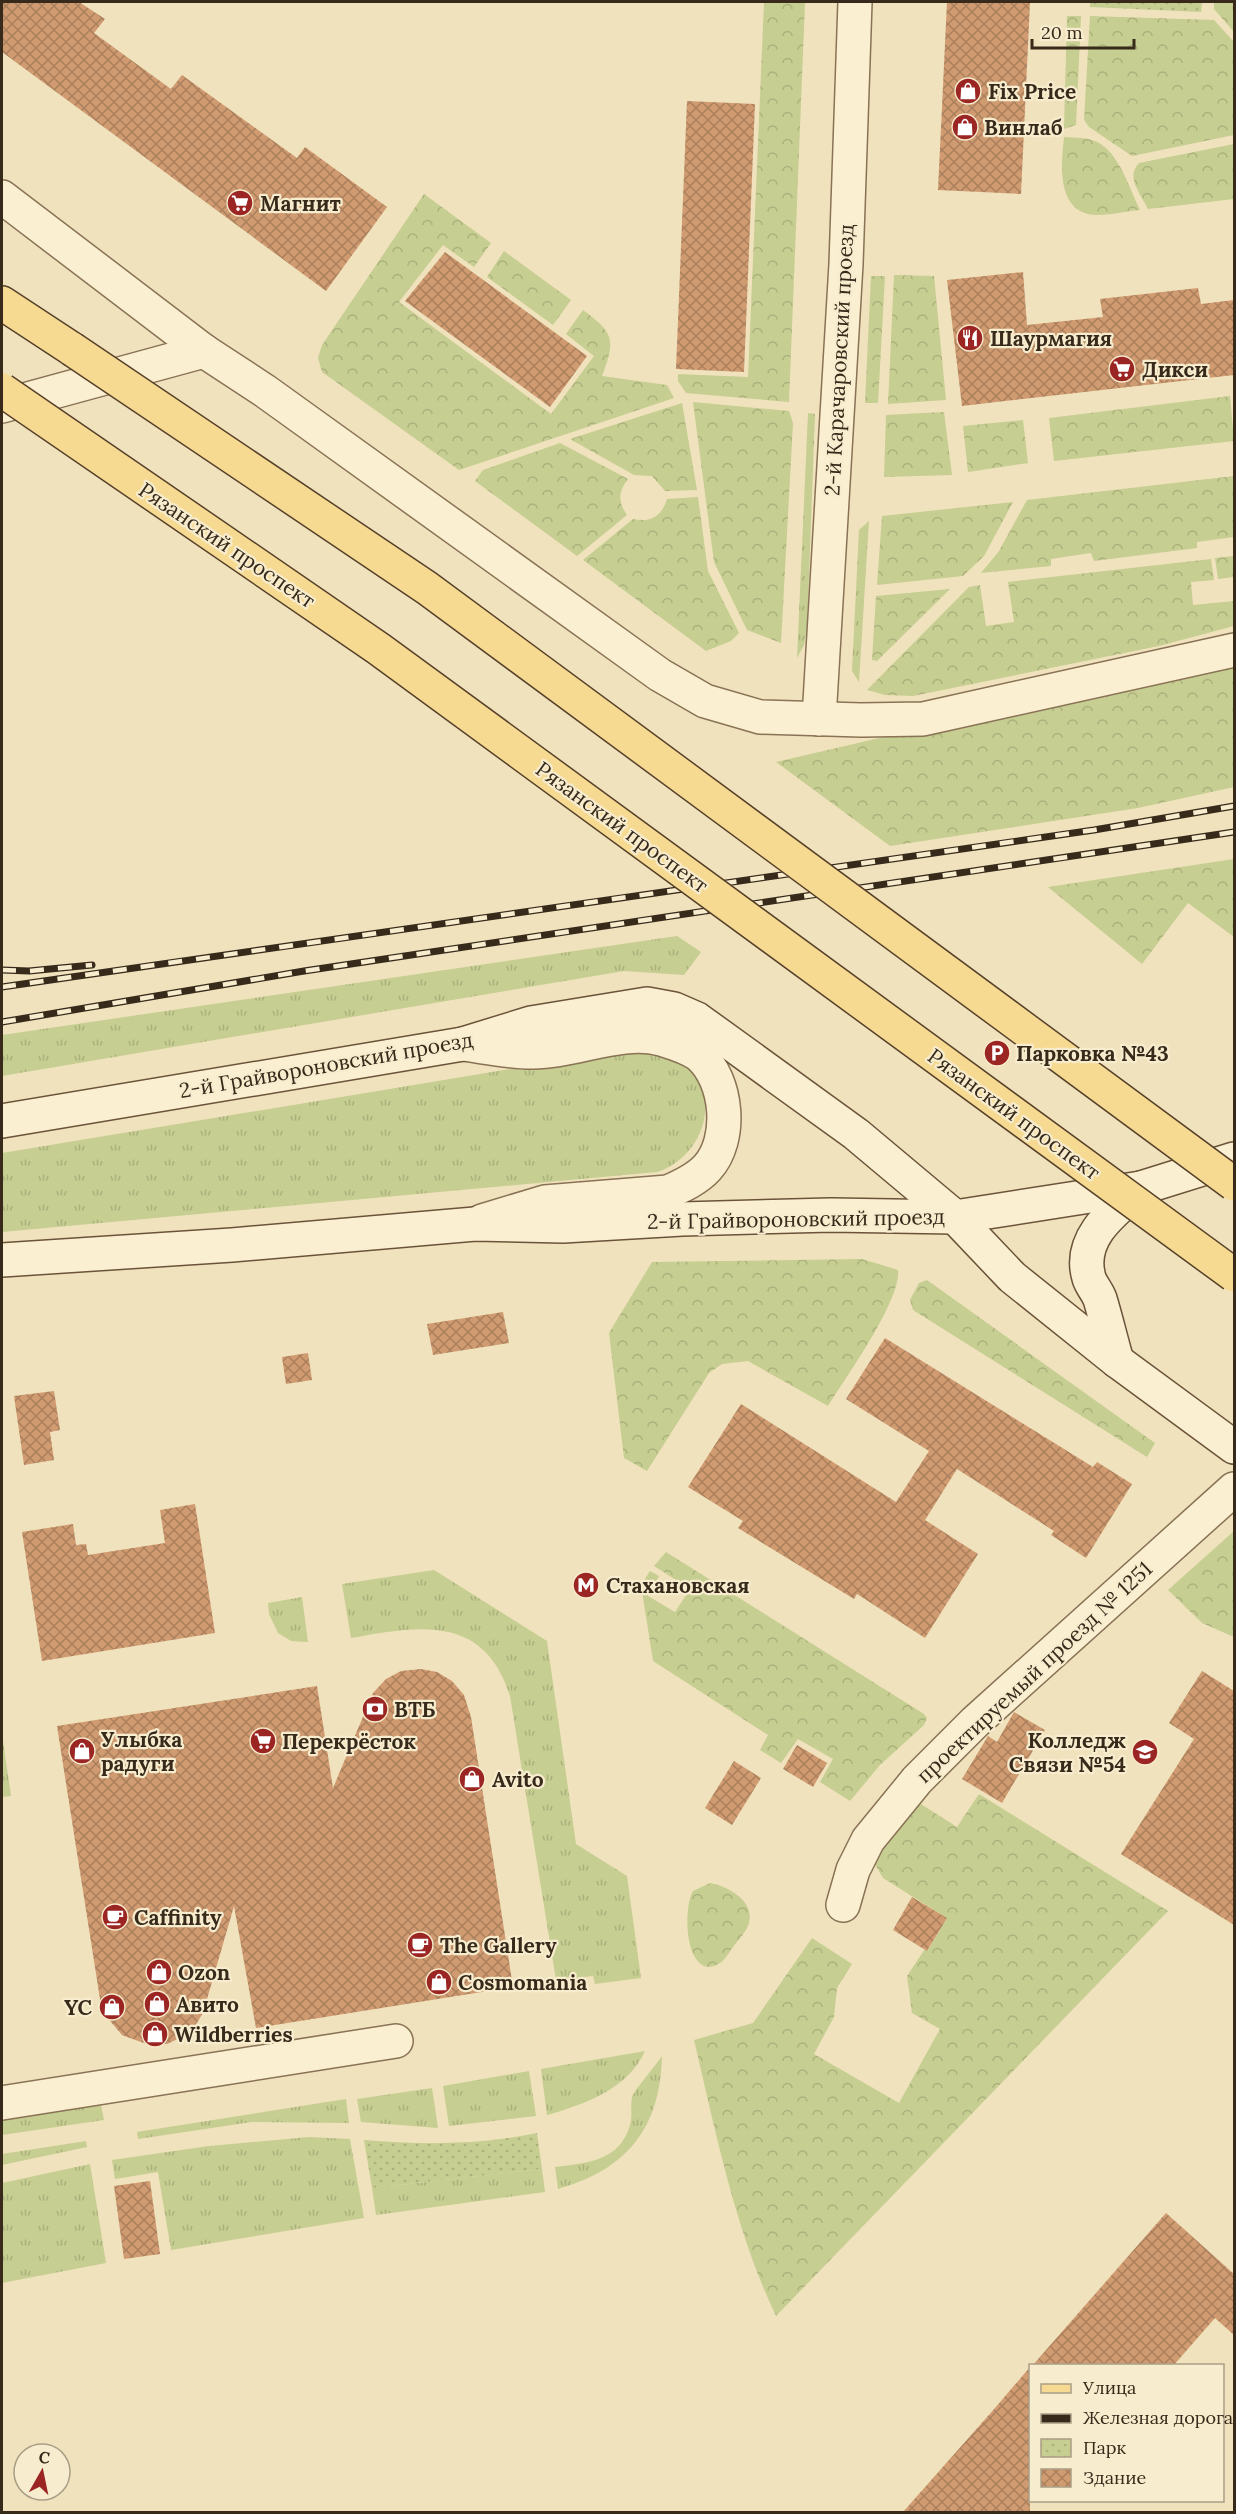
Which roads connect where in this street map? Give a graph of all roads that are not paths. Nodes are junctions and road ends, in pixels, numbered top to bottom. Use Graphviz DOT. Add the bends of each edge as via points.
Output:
graph roads {
  1 [pos="855,2"];
  2 [pos="2,197"];
  3 [pos="2,303"];
  4 [pos="204,351"];
  5 [pos="2,390"];
  6 [pos="2,406"];
  7 [pos="1234,650"];
  8 [pos="819,719"];
  9 [pos="463,1044"];
  10 [pos="2,1121"];
  11 [pos="1234,1159"];
  12 [pos="1234,1184"];
  13 [pos="1141,1188"];
  14 [pos="956,1217"];
  15 [pos="475,1224"];
  16 [pos="2,1260"];
  17 [pos="1234,1275"];
  18 [pos="1117,1361"];
  19 [pos="1234,1447"];
  20 [pos="1234,1489"];
  21 [pos="843,1905"];
  22 [pos="396,2041"];
  23 [pos="2,2103"];
  1 -- 8 [label="street, 2-й Карачаровский проезд" via="846,264"];
  2 -- 4 [label="street"];
  3 -- 12 [label="main road, bridge" via="427,588"];
  4 -- 6 [label="street"];
  4 -- 8 [label="street" via="660,675 705,701 749,714"];
  5 -- 17 [label="main road, Рязанский проспект, bridge" via="379,649"];
  7 -- 8 [label="street" via="923,719"];
  9 -- 10 [label="street, 2-й Грайвороновский проезд"];
  9 -- 14 [label="street, 2-й Грайвороновский проезд" via="531,1023 647,1004 674,1009 697,1019 846,1127"];
  9 -- 15 [label="street" via="532,1052 640,1036 658,1038 700,1056 720,1088 723,1107 720,1140 708,1167 669,1192 545,1202"];
  11 -- 13 [label="street"];
  13 -- 14 [label="street"];
  13 -- 18 [label="street" via="1102,1222 1087,1256 1089,1280 1099,1295"];
  14 -- 15 [label="street, 2-й Грайвороновский проезд" via="831,1215 563,1226"];
  14 -- 18 [label="street" via="1012,1277"];
  15 -- 16 [label="street, 2-й Грайвороновский проезд"];
  18 -- 19 [label="street"];
  20 -- 21 [label="street, проектируемый проезд № 1251" via="975,1722 917,1780 868,1840 853,1870"];
  22 -- 23 [label="street"];
}
